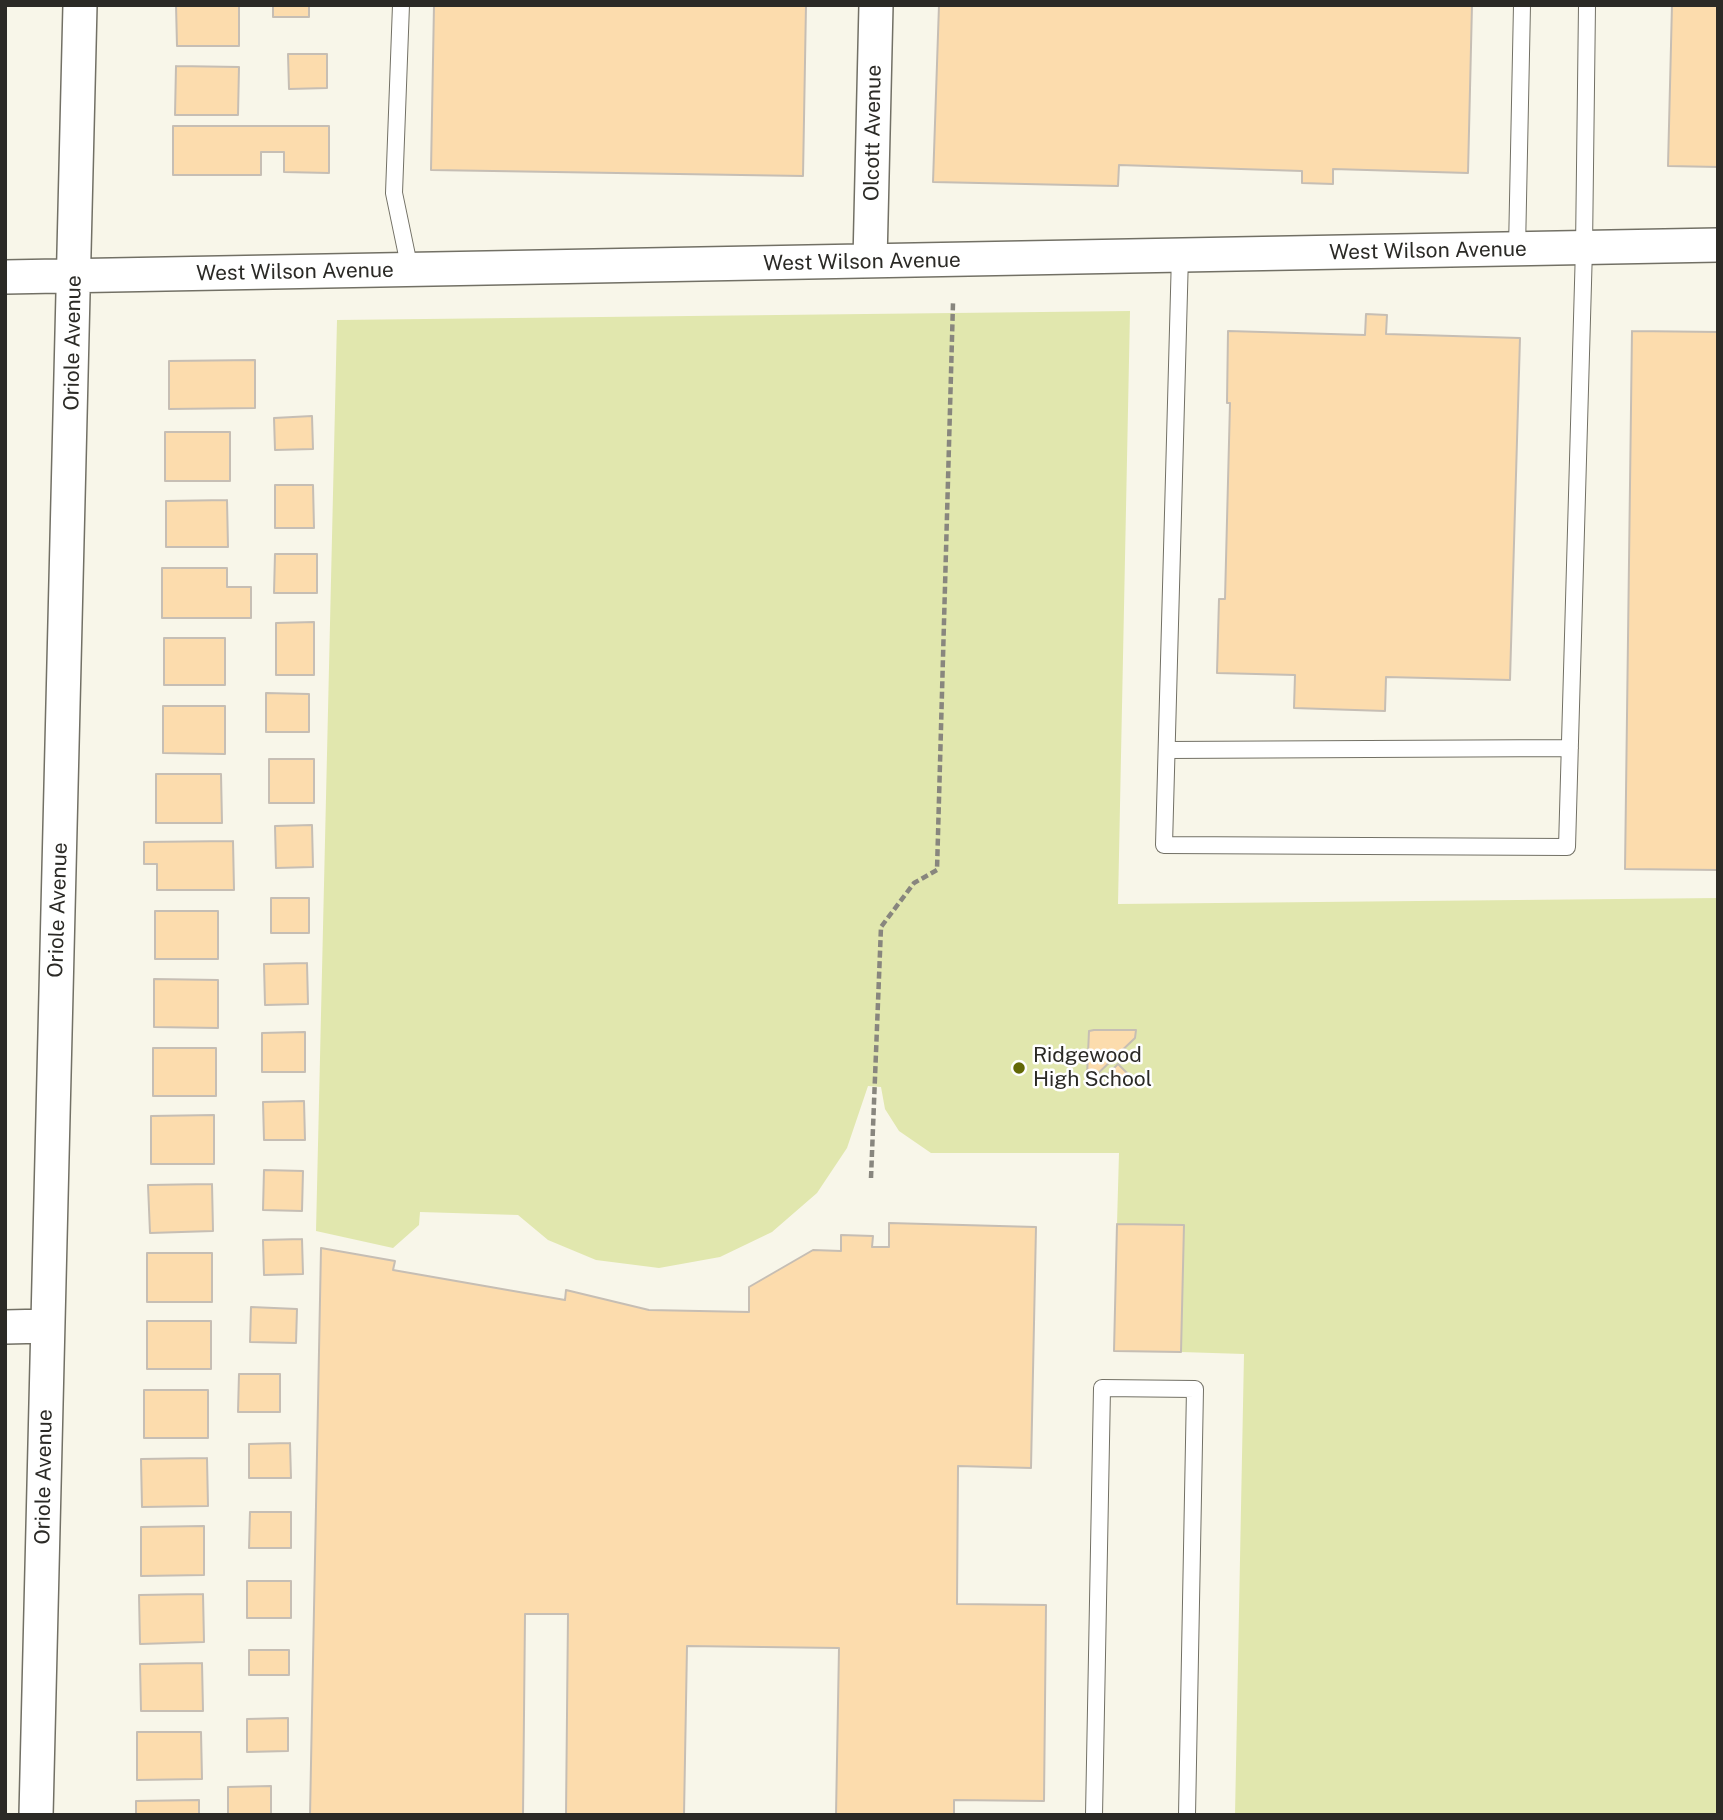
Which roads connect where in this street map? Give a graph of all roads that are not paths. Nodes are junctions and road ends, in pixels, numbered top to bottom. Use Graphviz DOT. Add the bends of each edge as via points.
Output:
graph roads {
  1 [pos="80,5"];
  2 [pos="401,5"];
  3 [pos="876,5"];
  4 [pos="1522,5"];
  5 [pos="1587,5"];
  6 [pos="1718,245"];
  7 [pos="1584,248"];
  8 [pos="1517,249"];
  9 [pos="1180,255"];
  10 [pos="870,261"];
  11 [pos="410,270"];
  12 [pos="75,276"];
  13 [pos="5,277"];
  14 [pos="1570,748"];
  15 [pos="1167,750"];
  16 [pos="47,1326"];
  17 [pos="5,1327"];
  18 [pos="36,1815"];
  19 [pos="1094,1815"];
  20 [pos="1188,1815"];
  1 -- 12 [label="street, Oriole Avenue"];
  2 -- 11 [label="lane" via="394,193"];
  3 -- 10 [label="street, Olcott Avenue"];
  4 -- 8 [label="lane"];
  5 -- 7 [label="lane"];
  6 -- 7 [label="street, West Wilson Avenue"];
  7 -- 8 [label="street, West Wilson Avenue"];
  7 -- 14 [label="lane"];
  8 -- 9 [label="street, West Wilson Avenue"];
  9 -- 10 [label="street, West Wilson Avenue"];
  9 -- 15 [label="lane"];
  10 -- 11 [label="street, West Wilson Avenue"];
  11 -- 12 [label="street, West Wilson Avenue"];
  12 -- 13 [label="street, West Wilson Avenue"];
  12 -- 16 [label="street, Oriole Avenue"];
  14 -- 15 [label="lane"];
  14 -- 15 [label="lane" via="1567,847 1164,845"];
  16 -- 17 [label="street"];
  16 -- 18 [label="street, Oriole Avenue"];
  19 -- 20 [label="lane" via="1102,1388 1195,1390"];
}
